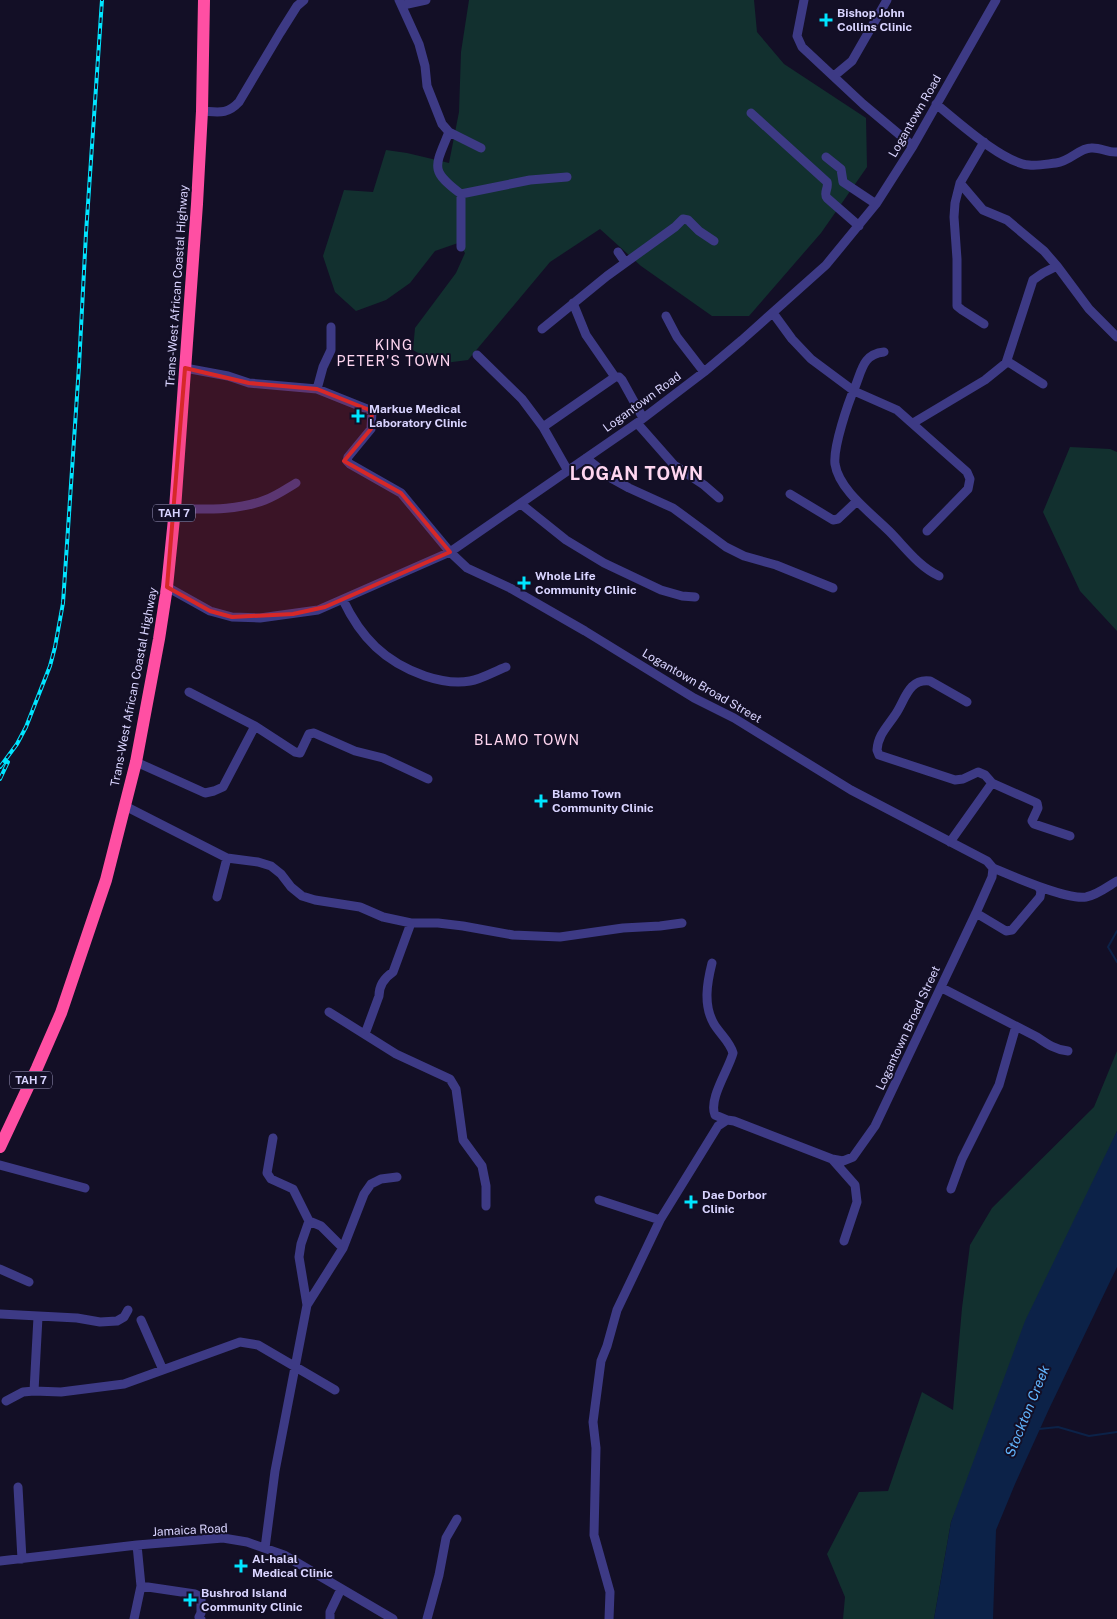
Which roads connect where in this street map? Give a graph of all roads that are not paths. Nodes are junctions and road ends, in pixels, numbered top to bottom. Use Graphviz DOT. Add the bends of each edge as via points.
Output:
graph roads {
  1 [pos="204,0"];
  2 [pos="304,0"];
  3 [pos="426,0"];
  4 [pos="804,0"];
  5 [pos="887,0"];
  6 [pos="996,0"];
  7 [pos="401,2"];
  8 [pos="834,76"];
  9 [pos="936,104"];
  10 [pos="202,111"];
  11 [pos="751,113"];
  12 [pos="449,132"];
  13 [pos="984,142"];
  14 [pos="913,146"];
  15 [pos="481,148"];
  16 [pos="1117,152"];
  17 [pos="826,156"];
  18 [pos="566,177"];
  19 [pos="960,183"];
  20 [pos="462,194"];
  21 [pos="876,204"];
  22 [pos="859,226"];
  23 [pos="714,241"];
  24 [pos="461,247"];
  25 [pos="618,252"];
  26 [pos="625,262"];
  27 [pos="1057,266"];
  28 [pos="573,303"];
  29 [pos="773,313"];
  30 [pos="666,316"];
  31 [pos="984,324"];
  32 [pos="331,326"];
  33 [pos="542,329"];
  34 [pos="1117,337"];
  35 [pos="884,352"];
  36 [pos="477,355"];
  37 [pos="1006,363"];
  38 [pos="185,368"];
  39 [pos="704,372"];
  40 [pos="615,377"];
  41 [pos="1043,384"];
  42 [pos="317,389"];
  43 [pos="854,391"];
  44 [pos="640,420"];
  45 [pos="913,423"];
  46 [pos="543,427"];
  47 [pos="586,458"];
  48 [pos="568,470"];
  49 [pos="296,483"];
  50 [pos="790,494"];
  51 [pos="719,498"];
  52 [pos="857,501"];
  53 [pos="521,504"];
  54 [pos="175,508"];
  55 [pos="927,530"];
  56 [pos="450,552"];
  57 [pos="939,576"];
  58 [pos="167,587"];
  59 [pos="833,588"];
  60 [pos="694,597"];
  61 [pos="343,600"];
  62 [pos="506,667"];
  63 [pos="190,692"];
  64 [pos="967,702"];
  65 [pos="254,726"];
  66 [pos="136,762"];
  67 [pos="428,778"];
  68 [pos="992,783"];
  69 [pos="125,806"];
  70 [pos="1070,836"];
  71 [pos="950,842"];
  72 [pos="227,858"];
  73 [pos="993,868"];
  74 [pos="1117,881"];
  75 [pos="1038,886"];
  76 [pos="217,896"];
  77 [pos="976,913"];
  78 [pos="411,923"];
  79 [pos="682,923"];
  80 [pos="712,963"];
  81 [pos="942,988"];
  82 [pos="328,1012"];
  83 [pos="1016,1026"];
  84 [pos="365,1034"];
  85 [pos="1068,1051"];
  86 [pos="727,1120"];
  87 [pos="273,1138"];
  88 [pos="0,1147"];
  89 [pos="832,1159"];
  90 [pos="0,1165"];
  91 [pos="397,1177"];
  92 [pos="85,1188"];
  93 [pos="951,1189"];
  94 [pos="599,1200"];
  95 [pos="486,1206"];
  96 [pos="660,1220"];
  97 [pos="309,1221"];
  98 [pos="844,1241"];
  99 [pos="343,1248"];
  100 [pos="0,1269"];
  101 [pos="29,1282"];
  102 [pos="307,1305"];
  103 [pos="128,1310"];
  104 [pos="0,1314"];
  105 [pos="38,1317"];
  106 [pos="140,1320"];
  107 [pos="296,1367"];
  108 [pos="163,1370"];
  109 [pos="335,1390"];
  110 [pos="34,1391"];
  111 [pos="6,1401"];
  112 [pos="18,1487"];
  113 [pos="457,1519"];
  114 [pos="137,1545"];
  115 [pos="265,1548"];
  116 [pos="22,1559"];
  117 [pos="0,1561"];
  118 [pos="141,1586"];
  119 [pos="341,1589"];
  120 [pos="134,1619"];
  121 [pos="201,1619"];
  122 [pos="330,1619"];
  123 [pos="392,1619"];
  124 [pos="427,1619"];
  125 [pos="609,1619"];
  1 -- 10 [label="highway, Trans-West African Coastal Highway / TAH 7"];
  2 -- 10 [label="street" via="297,6 239,102 230,110"];
  3 -- 7 [label="street"];
  4 -- 8 [label="street" via="799,43"];
  5 -- 8 [label="street" via="852,61"];
  6 -- 9 [label="street, Logantown Road"];
  7 -- 12 [label="street" via="419,44 434,106"];
  8 -- 14 [label="street"];
  9 -- 13 [label="street"];
  9 -- 14 [label="street, Logantown Road"];
  10 -- 38 [label="highway, Trans-West African Coastal Highway / TAH 7"];
  11 -- 22 [label="street" via="827,182 827,198"];
  12 -- 15 [label="street"];
  12 -- 20 [label="street" via="436,166 445,182"];
  13 -- 16 [label="street" via="1013,160 1028,165 1062,162 1088,148"];
  13 -- 19 [label="street"];
  14 -- 21 [label="street, Logantown Road"];
  17 -- 21 [label="street" via="841,169 843,182"];
  18 -- 20 [label="street" via="530,180"];
  19 -- 27 [label="street" via="983,210 1016,226"];
  19 -- 31 [label="street" via="954,217 956,302 962,310"];
  20 -- 24 [label="street"];
  21 -- 22 [label="street, Logantown Road"];
  22 -- 29 [label="street, Logantown Road" via="826,266"];
  23 -- 26 [label="street" via="683,219"];
  25 -- 26 [label="street"];
  26 -- 28 [label="street"];
  27 -- 34 [label="street" via="1089,309"];
  27 -- 37 [label="street" via="1037,276 1031,284"];
  28 -- 33 [label="street"];
  28 -- 40 [label="street" via="586,335"];
  29 -- 39 [label="street, Logantown Road"];
  29 -- 43 [label="street" via="806,355"];
  30 -- 39 [label="street" via="677,337"];
  32 -- 42 [label="street" via="331,350"];
  35 -- 43 [label="street" via="871,355 866,361"];
  36 -- 46 [label="street" via="522,399"];
  37 -- 41 [label="street"];
  37 -- 45 [label="street" via="985,380"];
  38 -- 42 [label="street" via="249,383"];
  38 -- 54 [label="highway, Trans-West African Coastal Highway / TAH 7"];
  39 -- 44 [label="street, Logantown Road"];
  40 -- 44 [label="street" via="622,380"];
  40 -- 46 [label="street"];
  42 -- 56 [label="street, Logantown Broad Street" via="372,410 371,429 347,461 401,493"];
  43 -- 45 [label="street" via="889,405"];
  43 -- 52 [label="street" via="837,445 835,465"];
  44 -- 47 [label="street, Logantown Road"];
  44 -- 51 [label="street" via="674,465"];
  45 -- 55 [label="street" via="964,468 970,479 965,493"];
  46 -- 48 [label="street"];
  47 -- 48 [label="street, Logantown Road"];
  47 -- 59 [label="street" via="628,488 673,508 726,547"];
  48 -- 53 [label="street, Logantown Road"];
  49 -- 54 [label="street" via="275,496 249,505"];
  50 -- 52 [label="street" via="833,520"];
  52 -- 57 [label="street" via="930,572"];
  53 -- 56 [label="street, Logantown Road"];
  53 -- 60 [label="street" via="566,540 604,563 661,590"];
  54 -- 58 [label="highway, Trans-West African Coastal Highway / TAH 7"];
  56 -- 61 [label="street, Logantown Road"];
  56 -- 71 [label="street, Logantown Broad Street" via="467,568 585,630 843,785"];
  58 -- 61 [label="street, Logantown Road" via="210,611 242,618 310,612"];
  58 -- 66 [label="highway, Trans-West African Coastal Highway / TAH 7"];
  61 -- 62 [label="street" via="373,644 396,664 410,670 453,683 472,681"];
  63 -- 65 [label="street"];
  64 -- 68 [label="street" via="930,681 914,685 883,731 877,750 879,756 955,780 978,772"];
  65 -- 66 [label="street" via="223,787 214,791 205,793"];
  65 -- 67 [label="street" via="295,752 300,753 309,734 314,733"];
  66 -- 69 [label="highway, Trans-West African Coastal Highway / TAH 7"];
  68 -- 70 [label="street" via="1036,804 1034,824"];
  68 -- 71 [label="street"];
  69 -- 72 [label="street"];
  69 -- 88 [label="highway, Trans-West African Coastal Highway / TAH 7" via="106,880 68,995"];
  71 -- 73 [label="street, Logantown Broad Street" via="987,861"];
  72 -- 76 [label="street"];
  72 -- 78 [label="street" via="271,866 302,896 360,907 383,917"];
  73 -- 75 [label="street"];
  73 -- 77 [label="street, Logantown Broad Street"];
  74 -- 75 [label="street" via="1084,897"];
  75 -- 77 [label="street" via="1040,897 1012,930 1006,931"];
  77 -- 81 [label="street, Logantown Broad Street"];
  78 -- 79 [label="street" via="438,923 513,935 560,937"];
  78 -- 84 [label="street" via="393,972 386,976 379,990"];
  80 -- 86 [label="street" via="707,990 710,1015 733,1053 712,1109"];
  81 -- 83 [label="street"];
  81 -- 89 [label="street, Logantown Broad Street" via="875,1126 853,1157 844,1161"];
  82 -- 84 [label="street"];
  83 -- 85 [label="street" via="1049,1045"];
  83 -- 93 [label="street" via="999,1085"];
  84 -- 95 [label="street" via="396,1054 454,1083 463,1140 482,1166"];
  86 -- 89 [label="street"];
  86 -- 96 [label="street" via="718,1126"];
  87 -- 97 [label="street" via="267,1174 294,1189"];
  89 -- 98 [label="street" via="855,1186 857,1202"];
  90 -- 92 [label="street"];
  91 -- 99 [label="street" via="371,1184"];
  94 -- 96 [label="street"];
  96 -- 125 [label="street" via="617,1310 601,1360 594,1404 597,1471 594,1534 610,1592"];
  97 -- 99 [label="street" via="321,1226"];
  97 -- 102 [label="street" via="300,1257"];
  99 -- 102 [label="street"];
  100 -- 101 [label="street"];
  102 -- 107 [label="street"];
  103 -- 105 [label="street" via="117,1321"];
  104 -- 105 [label="street"];
  105 -- 110 [label="street"];
  106 -- 108 [label="street"];
  107 -- 108 [label="street" via="258,1345 240,1342"];
  107 -- 109 [label="street"];
  107 -- 115 [label="street"];
  108 -- 110 [label="street" via="110,1387"];
  110 -- 111 [label="street" via="22,1392"];
  112 -- 116 [label="street"];
  113 -- 124 [label="street" via="446,1538"];
  114 -- 115 [label="street, Jamaica Road" via="223,1538"];
  114 -- 116 [label="street, Jamaica Road"];
  114 -- 118 [label="street"];
  115 -- 119 [label="street, Jamaica Road" via="284,1554"];
  116 -- 117 [label="street, Jamaica Road"];
  118 -- 120 [label="street"];
  118 -- 121 [label="street" via="201,1597"];
  119 -- 122 [label="street"];
  119 -- 123 [label="street, Jamaica Road"];
}
